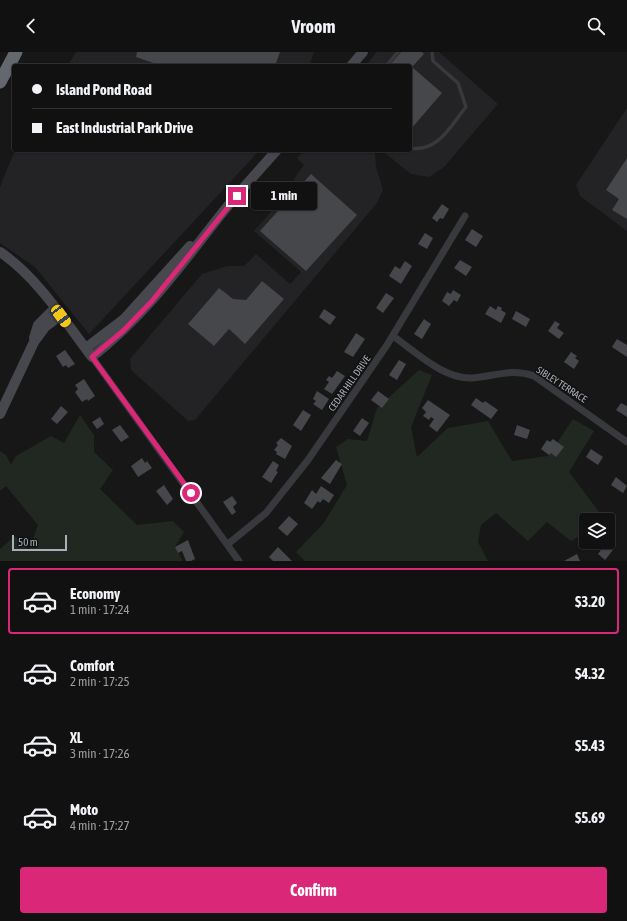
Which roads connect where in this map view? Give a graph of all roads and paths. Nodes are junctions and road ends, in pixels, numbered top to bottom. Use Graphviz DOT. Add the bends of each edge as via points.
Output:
graph roads {
  1 [pos="16,52"];
  2 [pos="364,52"];
  3 [pos="398,52"];
  4 [pos="432,52"];
  5 [pos="353,64"];
  6 [pos="388,64"];
  7 [pos="0,82"];
  8 [pos="412,148"];
  9 [pos="275,152"];
  10 [pos="465,216"];
  11 [pos="0,252"];
  12 [pos="58,312"];
  13 [pos="393,336"];
  14 [pos="89,353"];
  15 [pos="0,414"];
  16 [pos="627,442"];
  17 [pos="228,544"];
  18 [pos="239,561"];
  1 -- 7 [label="highway"];
  2 -- 5 [label="street"];
  3 -- 6 [label="lane"];
  4 -- 8 [label="lane" via="433,61 458,83 466,106 437,142 427,148"];
  9 -- 14 [label="street" via="214,222 186,261 152,301 123,331"];
  10 -- 13 [label="street, CEDAR HILL DRIVE"];
  11 -- 12 [label="street" via="23,270"];
  12 -- 14 [label="street"];
  12 -- 15 [label="street" via="34,342"];
  13 -- 16 [label="street, SIBLEY TERRACE" via="440,369 456,376 473,378 516,372 534,376"];
  13 -- 17 [label="street, CEDAR HILL DRIVE" via="308,460 277,500 266,513"];
  14 -- 17 [label="street"];
  17 -- 18 [label="street"];
}
